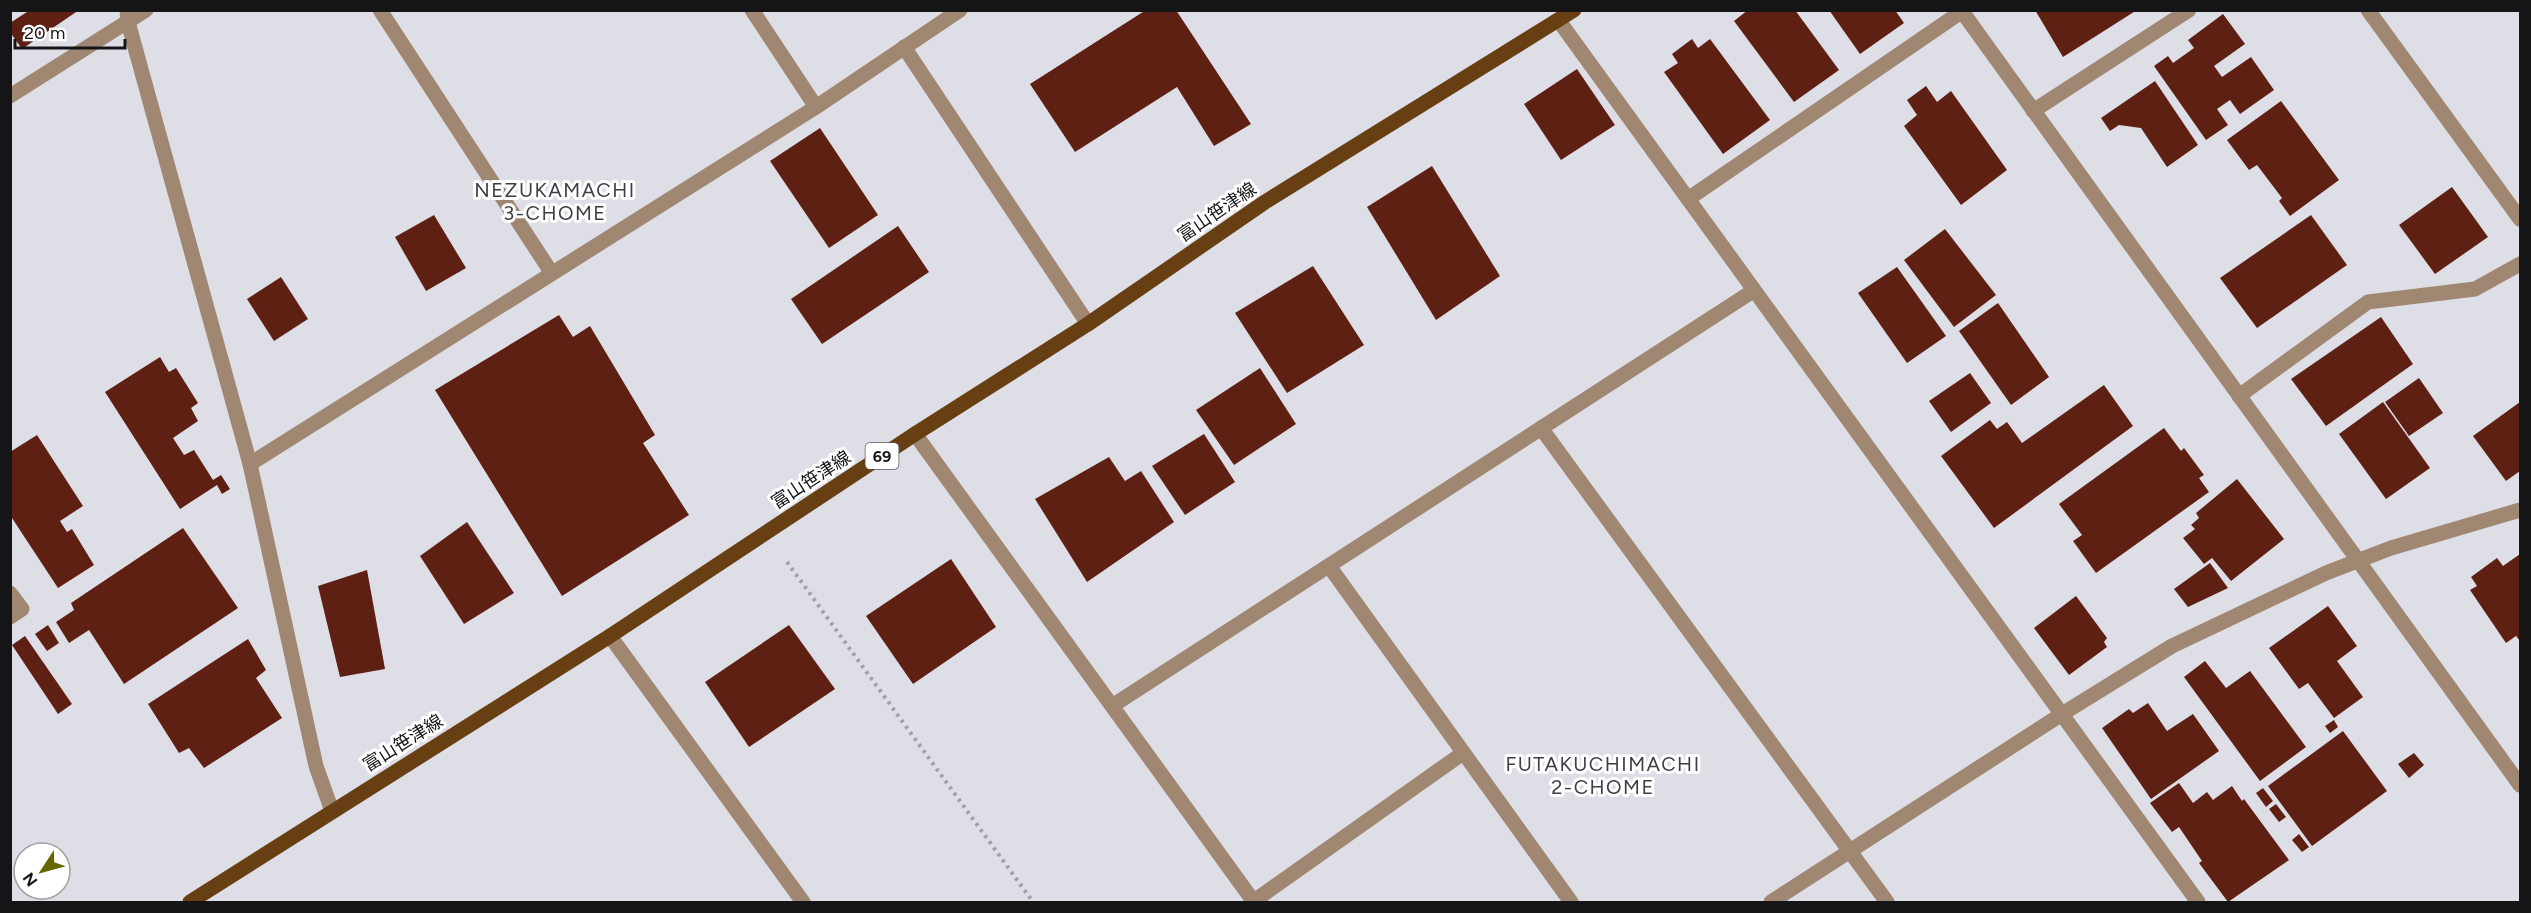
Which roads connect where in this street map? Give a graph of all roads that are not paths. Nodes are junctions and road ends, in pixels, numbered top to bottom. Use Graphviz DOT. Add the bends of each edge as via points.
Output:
graph roads {
  1 [pos="146,10"];
  2 [pos="380,10"];
  3 [pos="752,10"];
  4 [pos="960,10"];
  5 [pos="1574,10"];
  6 [pos="2189,10"];
  7 [pos="2368,10"];
  8 [pos="1961,11"];
  9 [pos="128,16"];
  10 [pos="1559,21"];
  11 [pos="904,47"];
  12 [pos="10,96"];
  13 [pos="816,107"];
  14 [pos="2033,111"];
  15 [pos="1688,199"];
  16 [pos="2520,219"];
  17 [pos="2520,264"];
  18 [pos="551,272"];
  19 [pos="1753,291"];
  20 [pos="1088,324"];
  21 [pos="2239,396"];
  22 [pos="1541,428"];
  23 [pos="915,434"];
  24 [pos="250,464"];
  25 [pos="2520,510"];
  26 [pos="2359,562"];
  27 [pos="1329,566"];
  28 [pos="10,593"];
  29 [pos="10,617"];
  30 [pos="610,636"];
  31 [pos="1112,706"];
  32 [pos="2062,714"];
  33 [pos="1463,753"];
  34 [pos="2520,785"];
  35 [pos="332,811"];
  36 [pos="1850,852"];
  37 [pos="803,902"];
  38 [pos="1254,902"];
  39 [pos="190,903"];
  40 [pos="1571,903"];
  41 [pos="1771,903"];
  42 [pos="1887,903"];
  43 [pos="2198,903"];
  1 -- 9 [label="street"];
  2 -- 18 [label="street"];
  3 -- 13 [label="street"];
  4 -- 11 [label="street"];
  5 -- 10 [label="main road, 富山笹津線 / 69"];
  6 -- 14 [label="street"];
  7 -- 16 [label="street"];
  8 -- 14 [label="street"];
  8 -- 15 [label="street"];
  9 -- 12 [label="street"];
  9 -- 24 [label="street"];
  10 -- 15 [label="street"];
  10 -- 20 [label="main road, 富山笹津線 / 69" via="1265,202"];
  11 -- 13 [label="street"];
  11 -- 20 [label="street"];
  13 -- 18 [label="street"];
  14 -- 21 [label="street"];
  15 -- 19 [label="street"];
  17 -- 21 [label="street" via="2475,290 2368,303"];
  18 -- 24 [label="street"];
  19 -- 22 [label="street"];
  19 -- 32 [label="street"];
  20 -- 23 [label="main road, 富山笹津線 / 69"];
  21 -- 26 [label="street"];
  22 -- 27 [label="street"];
  22 -- 36 [label="street"];
  23 -- 30 [label="main road, 富山笹津線 / 69"];
  23 -- 31 [label="street"];
  24 -- 35 [label="street" via="316,766"];
  25 -- 26 [label="street" via="2391,548"];
  26 -- 32 [label="street" via="2326,573 2172,646"];
  26 -- 34 [label="street"];
  27 -- 31 [label="street"];
  27 -- 33 [label="street"];
  28 -- 29 [label="street" via="22,609"];
  30 -- 35 [label="main road, 富山笹津線 / 69"];
  30 -- 37 [label="street"];
  31 -- 38 [label="street"];
  32 -- 36 [label="street"];
  32 -- 43 [label="street"];
  33 -- 38 [label="street"];
  33 -- 40 [label="street"];
  35 -- 39 [label="main road, 富山笹津線 / 69"];
  36 -- 41 [label="street"];
  36 -- 42 [label="street"];
}
